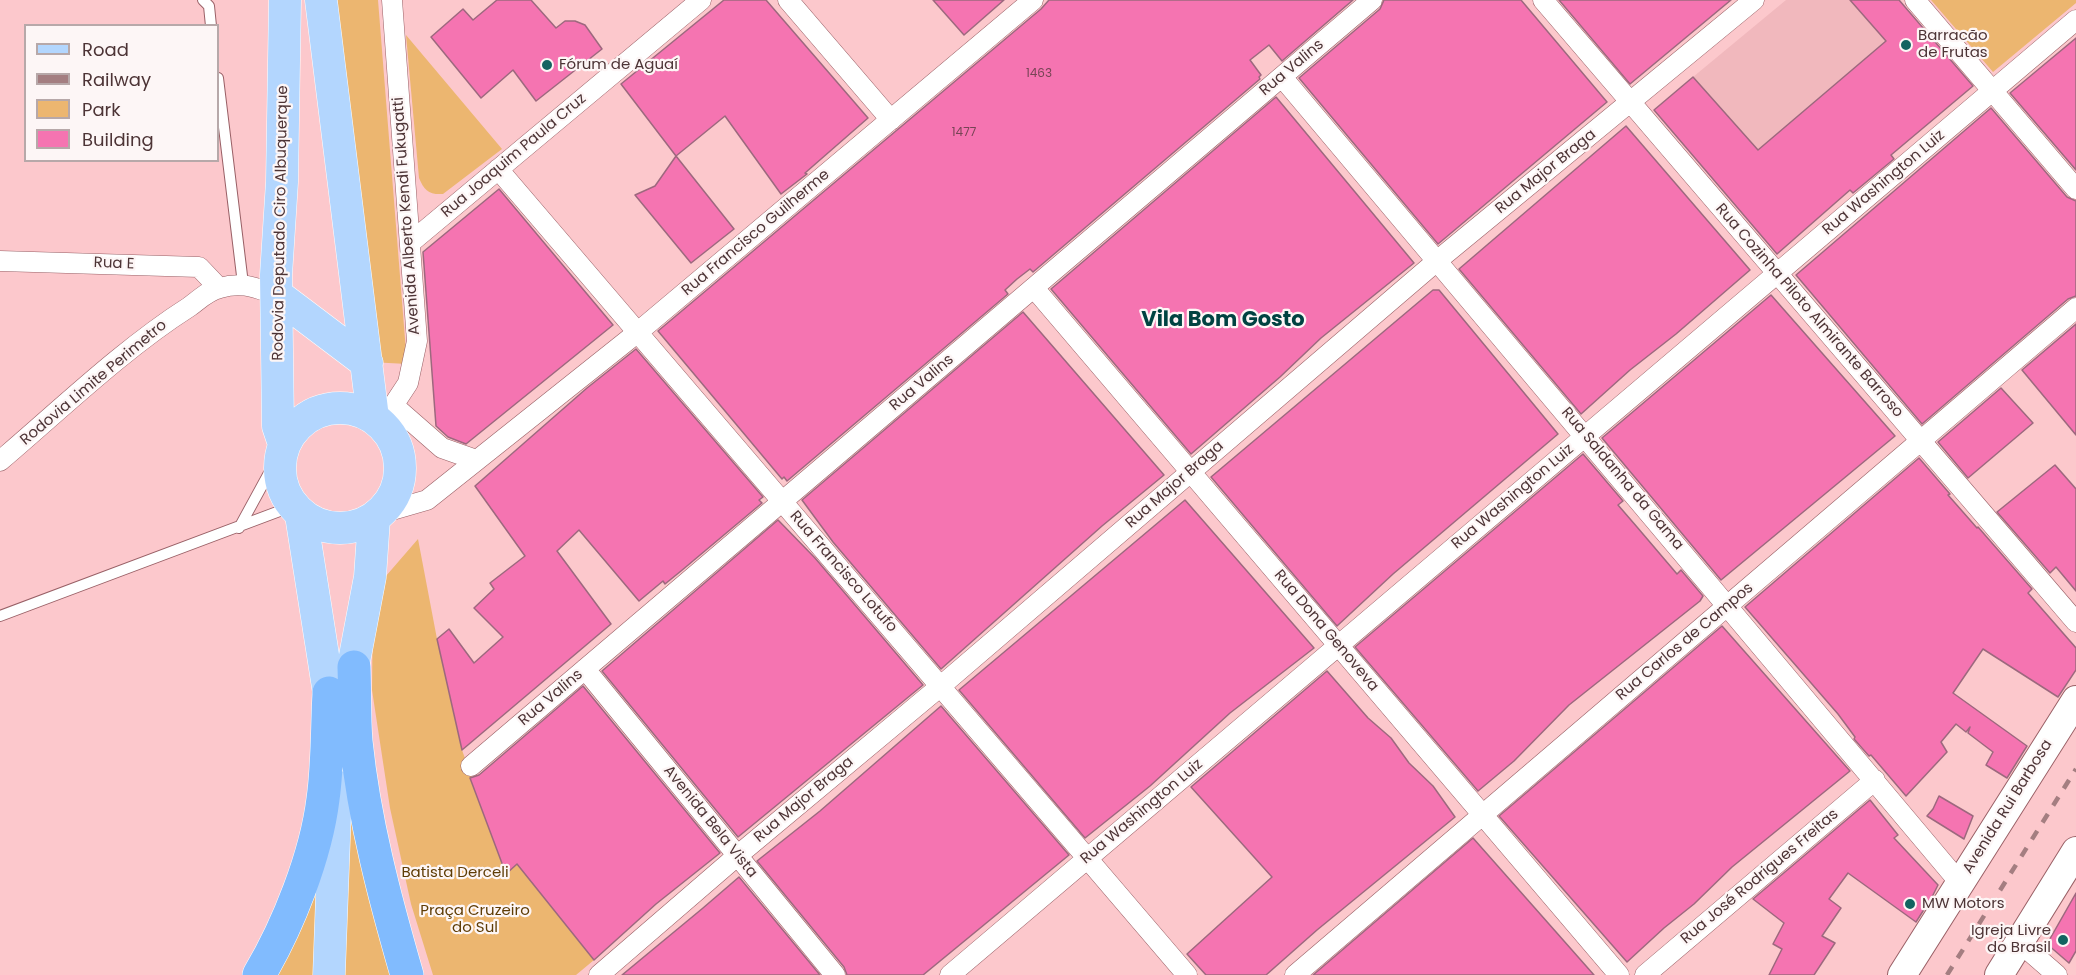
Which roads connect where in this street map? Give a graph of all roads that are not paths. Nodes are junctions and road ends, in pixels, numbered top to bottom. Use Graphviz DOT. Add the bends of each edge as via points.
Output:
graph roads {
  1 [pos="203,0"];
  2 [pos="285,0"];
  3 [pos="321,0"];
  4 [pos="392,0"];
  5 [pos="701,0"];
  6 [pos="788,0"];
  7 [pos="1033,0"];
  8 [pos="1372,0"];
  9 [pos="1543,0"];
  10 [pos="1754,0"];
  11 [pos="1915,0"];
  12 [pos="2076,20"];
  13 [pos="211,24"];
  14 [pos="1282,76"];
  15 [pos="219,86"];
  16 [pos="1992,91"];
  17 [pos="1631,103"];
  18 [pos="891,120"];
  19 [pos="498,169"];
  20 [pos="2076,189"];
  21 [pos="410,243"];
  22 [pos="1438,260"];
  23 [pos="0,261"];
  24 [pos="1777,274"];
  25 [pos="243,284"];
  26 [pos="219,288"];
  27 [pos="1034,288"];
  28 [pos="277,295"];
  29 [pos="2076,308"];
  30 [pos="638,332"];
  31 [pos="367,363"];
  32 [pos="383,416"];
  33 [pos="1585,436"];
  34 [pos="1920,441"];
  35 [pos="283,448"];
  36 [pos="476,460"];
  37 [pos="0,461"];
  38 [pos="1190,472"];
  39 [pos="783,502"];
  40 [pos="297,511"];
  41 [pos="378,516"];
  42 [pos="239,528"];
  43 [pos="1728,605"];
  44 [pos="0,616"];
  45 [pos="2076,622"];
  46 [pos="1338,645"];
  47 [pos="354,667"];
  48 [pos="585,669"];
  49 [pos="942,685"];
  50 [pos="329,693"];
  51 [pos="2076,700"];
  52 [pos="338,742"];
  53 [pos="471,766"];
  54 [pos="1875,780"];
  55 [pos="1482,815"];
  56 [pos="2076,851"];
  57 [pos="737,856"];
  58 [pos="1088,858"];
  59 [pos="1960,883"];
  60 [pos="2019,942"];
  61 [pos="258,975"];
  62 [pos="329,975"];
  63 [pos="407,975"];
  64 [pos="599,975"];
  65 [pos="834,975"];
  66 [pos="950,975"];
  67 [pos="1187,975"];
  68 [pos="1295,975"];
  69 [pos="1619,975"];
  70 [pos="1645,975"];
  71 [pos="1902,975"];
  72 [pos="1999,975"];
  73 [pos="2057,975"];
  1 -- 13 [label="lane"];
  2 -- 28 [label="main road, Rodovia Deputado Ciro Albuquerque"];
  3 -- 31 [label="main road"];
  4 -- 21 [label="street, Avenida Alberto Kendi Fukugatti"];
  5 -- 19 [label="street, Rua Joaquim Paula Cruz"];
  6 -- 18 [label="street"];
  7 -- 18 [label="street, Rua Francisco Guilherme"];
  8 -- 14 [label="street, Rua Valins"];
  9 -- 17 [label="street, Rua Cozinha Piloto Almirante Barroso"];
  10 -- 17 [label="street, Rua Major Braga"];
  11 -- 16 [label="street"];
  12 -- 16 [label="street, Rua Washington Luiz"];
  14 -- 22 [label="street, Rua Saldanha da Gama"];
  14 -- 27 [label="street, Rua Valins"];
  15 -- 25 [label="lane"];
  16 -- 20 [label="street"];
  16 -- 24 [label="street, Rua Washington Luiz"];
  17 -- 22 [label="street, Rua Major Braga"];
  17 -- 24 [label="street, Rua Cozinha Piloto Almirante Barroso"];
  18 -- 30 [label="street, Rua Francisco Guilherme"];
  19 -- 21 [label="street, Rua Joaquim Paula Cruz"];
  19 -- 30 [label="street, Rua Francisco Lotufo"];
  21 -- 32 [label="street, Avenida Alberto Kendi Fukugatti" via="417,341 408,383"];
  22 -- 33 [label="street, Rua Saldanha da Gama"];
  22 -- 38 [label="street, Rua Major Braga"];
  23 -- 26 [label="street, Rua E" via="199,267"];
  24 -- 33 [label="street, Rua Washington Luiz"];
  24 -- 34 [label="street, Rua Cozinha Piloto Almirante Barroso"];
  25 -- 26 [label="street"];
  25 -- 28 [label="street"];
  26 -- 37 [label="street, Rodovia Limite Perimetro" via="158,327"];
  27 -- 38 [label="street, Rua Dona Genoveva"];
  27 -- 39 [label="street, Rua Valins"];
  28 -- 31 [label="main road"];
  28 -- 35 [label="main road, Rodovia Deputado Ciro Albuquerque" via="278,426"];
  29 -- 34 [label="street, Rua Carlos de Campos"];
  30 -- 36 [label="street, Rua Francisco Guilherme"];
  30 -- 39 [label="street, Rua Francisco Lotufo"];
  31 -- 32 [label="main road"];
  32 -- 35 [label="main road" via="348,408 310,415 295,428"];
  32 -- 36 [label="street" via="442,448"];
  32 -- 41 [label="main road" via="400,461 400,480 393,498"];
  33 -- 43 [label="street, Rua Saldanha da Gama"];
  33 -- 46 [label="street, Rua Washington Luiz"];
  34 -- 43 [label="street, Rua Carlos de Campos"];
  34 -- 45 [label="street, Rua Cozinha Piloto Almirante Barroso"];
  35 -- 40 [label="main road" via="280,480"];
  35 -- 42 [label="lane"];
  36 -- 41 [label="street, Rua Francisco Guilherme" via="427,500"];
  38 -- 46 [label="street, Rua Dona Genoveva"];
  38 -- 49 [label="street, Rua Major Braga"];
  39 -- 48 [label="street, Rua Valins"];
  39 -- 49 [label="street, Rua Francisco Lotufo"];
  40 -- 41 [label="main road" via="318,525 337,529 356,527"];
  40 -- 42 [label="lane"];
  40 -- 50 [label="main road"];
  41 -- 47 [label="main road"];
  42 -- 44 [label="lane"];
  43 -- 54 [label="street, Rua Saldanha da Gama"];
  43 -- 55 [label="street, Rua Carlos de Campos"];
  46 -- 55 [label="street, Rua Dona Genoveva"];
  46 -- 58 [label="street, Rua Washington Luiz"];
  47 -- 52 [label="main road"];
  47 -- 63 [label="highway" via="356,741 368,820"];
  48 -- 53 [label="street, Rua Valins"];
  48 -- 57 [label="street, Avenida Bela Vista"];
  49 -- 57 [label="street, Rua Major Braga"];
  49 -- 58 [label="street, Rua Francisco Lotufo"];
  50 -- 52 [label="main road"];
  50 -- 61 [label="highway" via="323,799 316,834 294,902"];
  51 -- 59 [label="main road, Avenida Rui Barbosa"];
  52 -- 62 [label="main road"];
  54 -- 59 [label="street, Rua Saldanha da Gama"];
  54 -- 70 [label="street, Rua José Rodrigues Freitas"];
  55 -- 68 [label="street, Rua Carlos de Campos"];
  55 -- 69 [label="street, Rua Dona Genoveva"];
  56 -- 60 [label="main road"];
  57 -- 64 [label="street, Rua Major Braga"];
  57 -- 65 [label="street, Avenida Bela Vista"];
  58 -- 66 [label="street, Rua Washington Luiz"];
  58 -- 67 [label="street, Rua Francisco Lotufo"];
  59 -- 71 [label="main road, Avenida Rui Barbosa"];
  60 -- 72 [label="main road"];
  60 -- 73 [label="street"];
}
